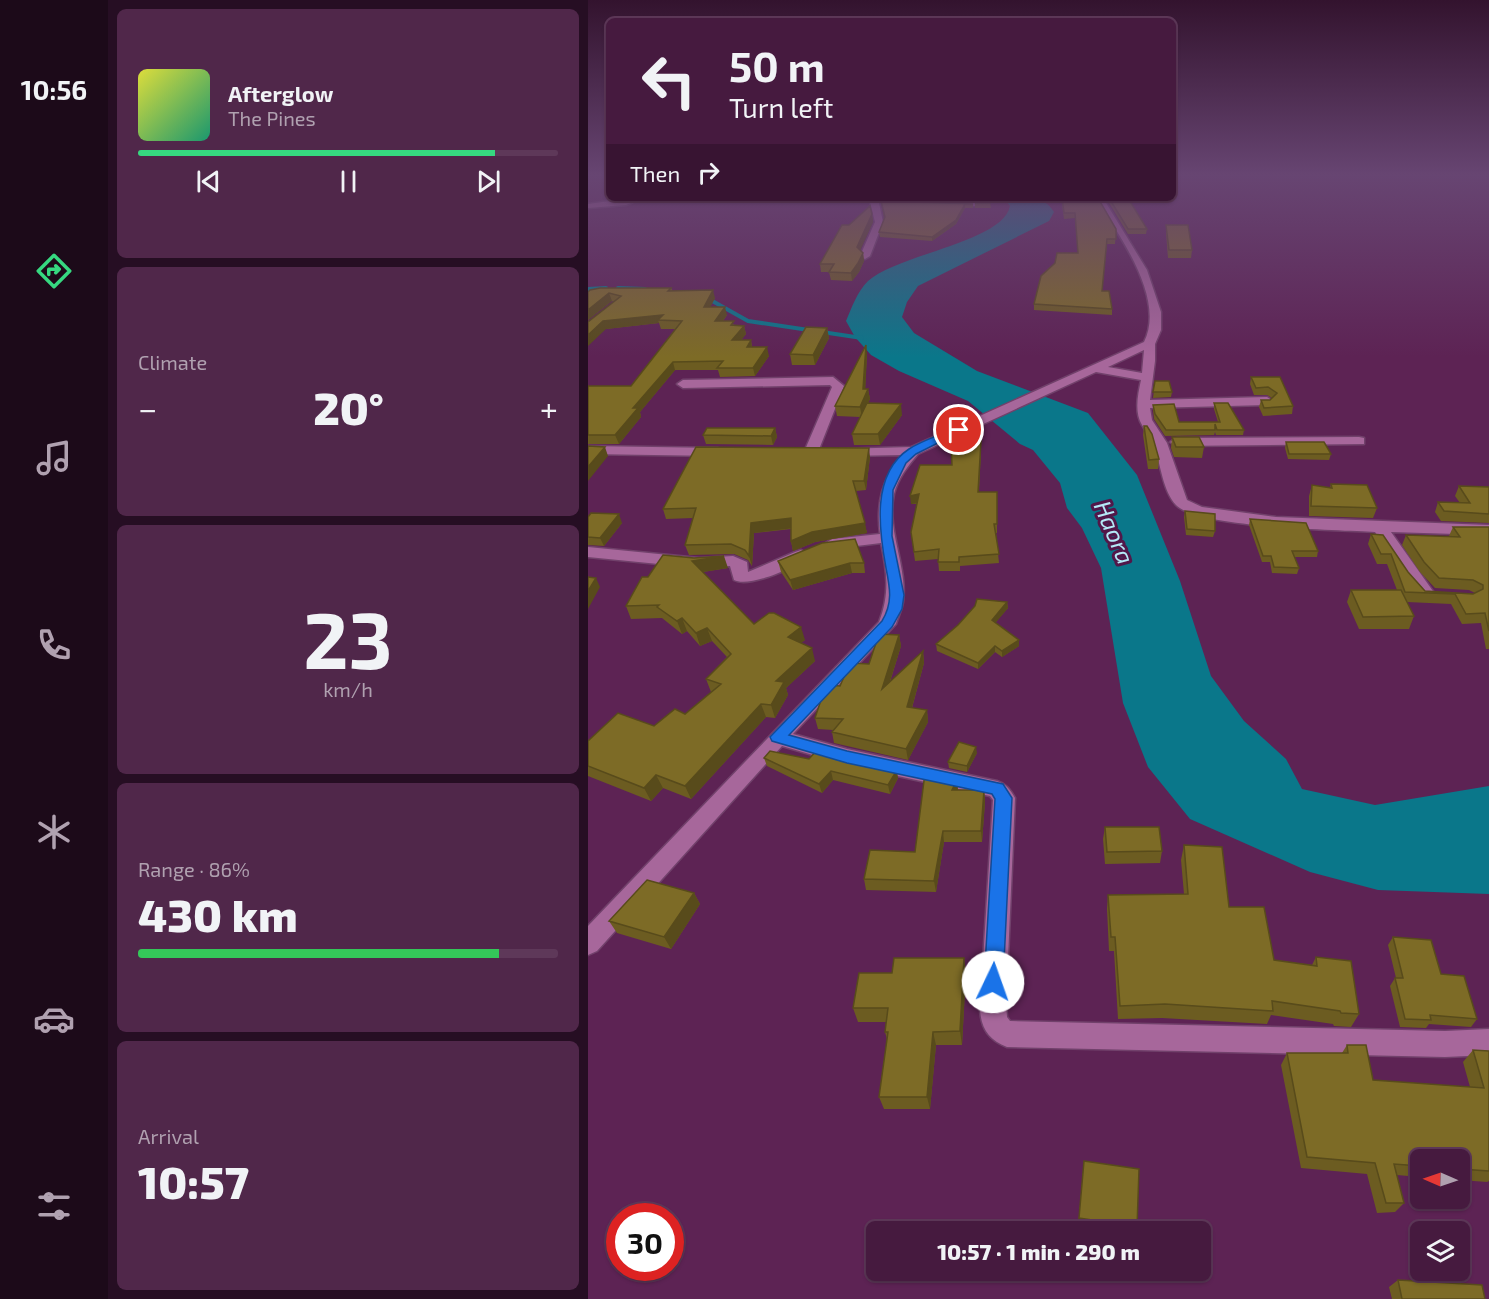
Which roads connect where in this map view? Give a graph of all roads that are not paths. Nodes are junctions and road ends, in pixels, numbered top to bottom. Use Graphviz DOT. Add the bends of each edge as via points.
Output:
graph roads {
  1 [pos="873,236"];
  2 [pos="1123,236"];
  3 [pos="865,256"];
  4 [pos="1149,344"];
  5 [pos="1088,371"];
  6 [pos="1147,378"];
  7 [pos="683,384"];
  8 [pos="1267,401"];
  9 [pos="1144,404"];
  10 [pos="1359,441"];
  11 [pos="1160,442"];
  12 [pos="588,450"];
  13 [pos="913,451"];
  14 [pos="731,452"];
  15 [pos="1380,527"];
  16 [pos="1489,530"];
  17 [pos="886,538"];
  18 [pos="588,552"];
  19 [pos="1440,597"];
  20 [pos="778,737"];
  21 [pos="588,943"];
  22 [pos="1489,1042"];
  1 -- 3 [label="street"];
  2 -- 4 [label="street" via="1150,292 1158,330"];
  4 -- 5 [label="street"];
  4 -- 6 [label="street"];
  5 -- 6 [label="street" via="1126,372"];
  5 -- 13 [label="street"];
  6 -- 9 [label="street"];
  7 -- 13 [label="street" via="833,381 838,386 817,452"];
  8 -- 9 [label="street"];
  9 -- 11 [label="street" via="1145,420"];
  10 -- 11 [label="street"];
  11 -- 15 [label="street" via="1181,503 1193,511 1247,519"];
  12 -- 14 [label="street"];
  13 -- 17 [label="street" via="902,461 887,490"];
  15 -- 16 [label="street"];
  15 -- 19 [label="street" via="1421,589"];
  17 -- 18 [label="street" via="822,547 748,578 740,576 741,565 733,561 699,563"];
  17 -- 20 [label="street" via="896,609 887,624"];
  20 -- 21 [label="street"];
  20 -- 22 [label="street" via="847,757 997,789 1004,798 993,1004 994,1023 1007,1034"];
}
